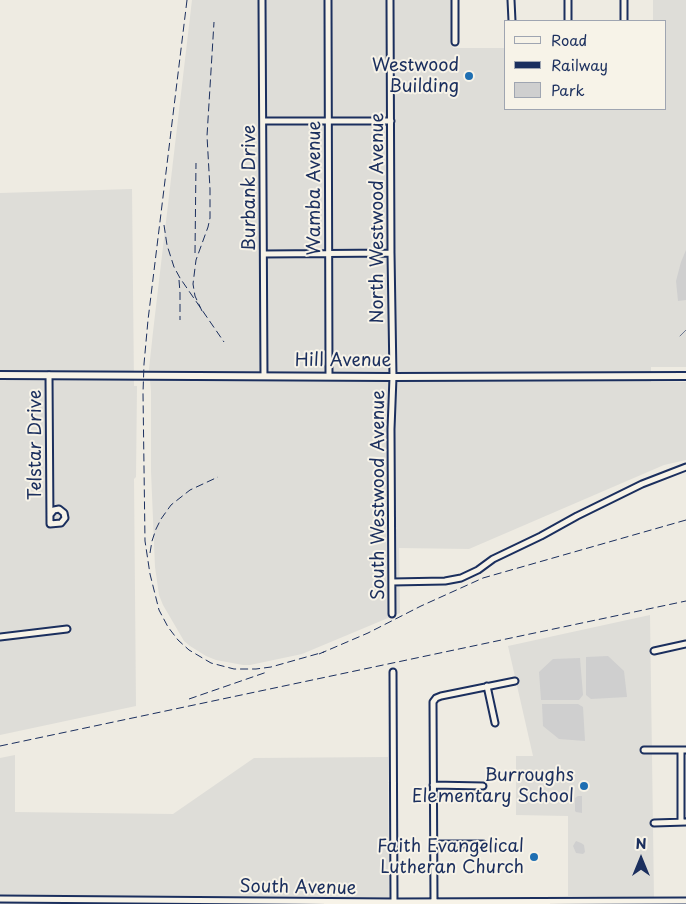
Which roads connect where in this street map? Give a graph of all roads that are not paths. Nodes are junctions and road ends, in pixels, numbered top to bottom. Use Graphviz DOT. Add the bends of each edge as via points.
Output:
graph roads {
  1 [pos="262,0"];
  2 [pos="328,0"];
  3 [pos="390,0"];
  4 [pos="455,0"];
  5 [pos="511,0"];
  6 [pos="568,0"];
  7 [pos="624,0"];
  8 [pos="512,20"];
  9 [pos="568,20"];
  10 [pos="624,20"];
  11 [pos="455,42"];
  12 [pos="263,121"];
  13 [pos="328,121"];
  14 [pos="390,121"];
  15 [pos="329,253"];
  16 [pos="391,253"];
  17 [pos="264,254"];
  18 [pos="0,375"];
  19 [pos="49,375"];
  20 [pos="264,376"];
  21 [pos="329,376"];
  22 [pos="393,376"];
  23 [pos="686,376"];
  24 [pos="686,467"];
  25 [pos="50,515"];
  26 [pos="392,582"];
  27 [pos="392,614"];
  28 [pos="67,629"];
  29 [pos="0,637"];
  30 [pos="686,644"];
  31 [pos="654,651"];
  32 [pos="393,672"];
  33 [pos="515,681"];
  34 [pos="487,686"];
  35 [pos="495,723"];
  36 [pos="644,750"];
  37 [pos="683,750"];
  38 [pos="433,785"];
  39 [pos="483,786"];
  40 [pos="683,822"];
  41 [pos="654,823"];
  42 [pos="434,844"];
  43 [pos="483,844"];
  44 [pos="0,898"];
  45 [pos="686,901"];
  46 [pos="434,902"];
  47 [pos="627,902"];
  48 [pos="272,903"];
  49 [pos="336,903"];
  50 [pos="394,903"];
  51 [pos="452,903"];
  52 [pos="510,903"];
  53 [pos="569,903"];
  1 -- 12 [label="street, Burbank Drive"];
  2 -- 13 [label="street, Wamba Avenue"];
  3 -- 14 [label="street, North Westwood Avenue"];
  4 -- 11 [label="street"];
  5 -- 8 [label="street"];
  6 -- 9 [label="street"];
  7 -- 10 [label="street"];
  12 -- 13 [label="street"];
  12 -- 17 [label="street, Burbank Drive"];
  13 -- 14 [label="street"];
  13 -- 15 [label="street, Wamba Avenue"];
  14 -- 16 [label="street, North Westwood Avenue"];
  15 -- 16 [label="street"];
  15 -- 17 [label="street"];
  15 -- 21 [label="street, Wamba Avenue"];
  16 -- 22 [label="street, North Westwood Avenue"];
  17 -- 20 [label="street, Burbank Drive"];
  18 -- 19 [label="main road, Hill Avenue"];
  19 -- 20 [label="main road, Hill Avenue"];
  19 -- 25 [label="street, Telstar Drive"];
  20 -- 21 [label="main road, Hill Avenue"];
  21 -- 22 [label="main road, Hill Avenue"];
  22 -- 23 [label="main road, Hill Avenue"];
  22 -- 26 [label="street, South Westwood Avenue"];
  24 -- 26 [label="street" via="642,484 460,578"];
  26 -- 27 [label="street, South Westwood Avenue"];
  28 -- 29 [label="street"];
  30 -- 31 [label="street"];
  32 -- 50 [label="street"];
  33 -- 34 [label="street"];
  34 -- 35 [label="street"];
  34 -- 38 [label="street" via="441,696 433,702"];
  36 -- 37 [label="street"];
  37 -- 40 [label="street"];
  38 -- 39 [label="street"];
  38 -- 42 [label="street"];
  40 -- 41 [label="street"];
  42 -- 43 [label="street"];
  42 -- 46 [label="street"];
  44 -- 48 [label="street, South Avenue"];
  45 -- 47 [label="street, South Avenue"];
  46 -- 50 [label="street, South Avenue"];
  46 -- 51 [label="street, South Avenue"];
  47 -- 53 [label="street, South Avenue"];
  48 -- 49 [label="street, South Avenue"];
  49 -- 50 [label="street, South Avenue"];
  51 -- 52 [label="street, South Avenue"];
  52 -- 53 [label="street, South Avenue"];
}
